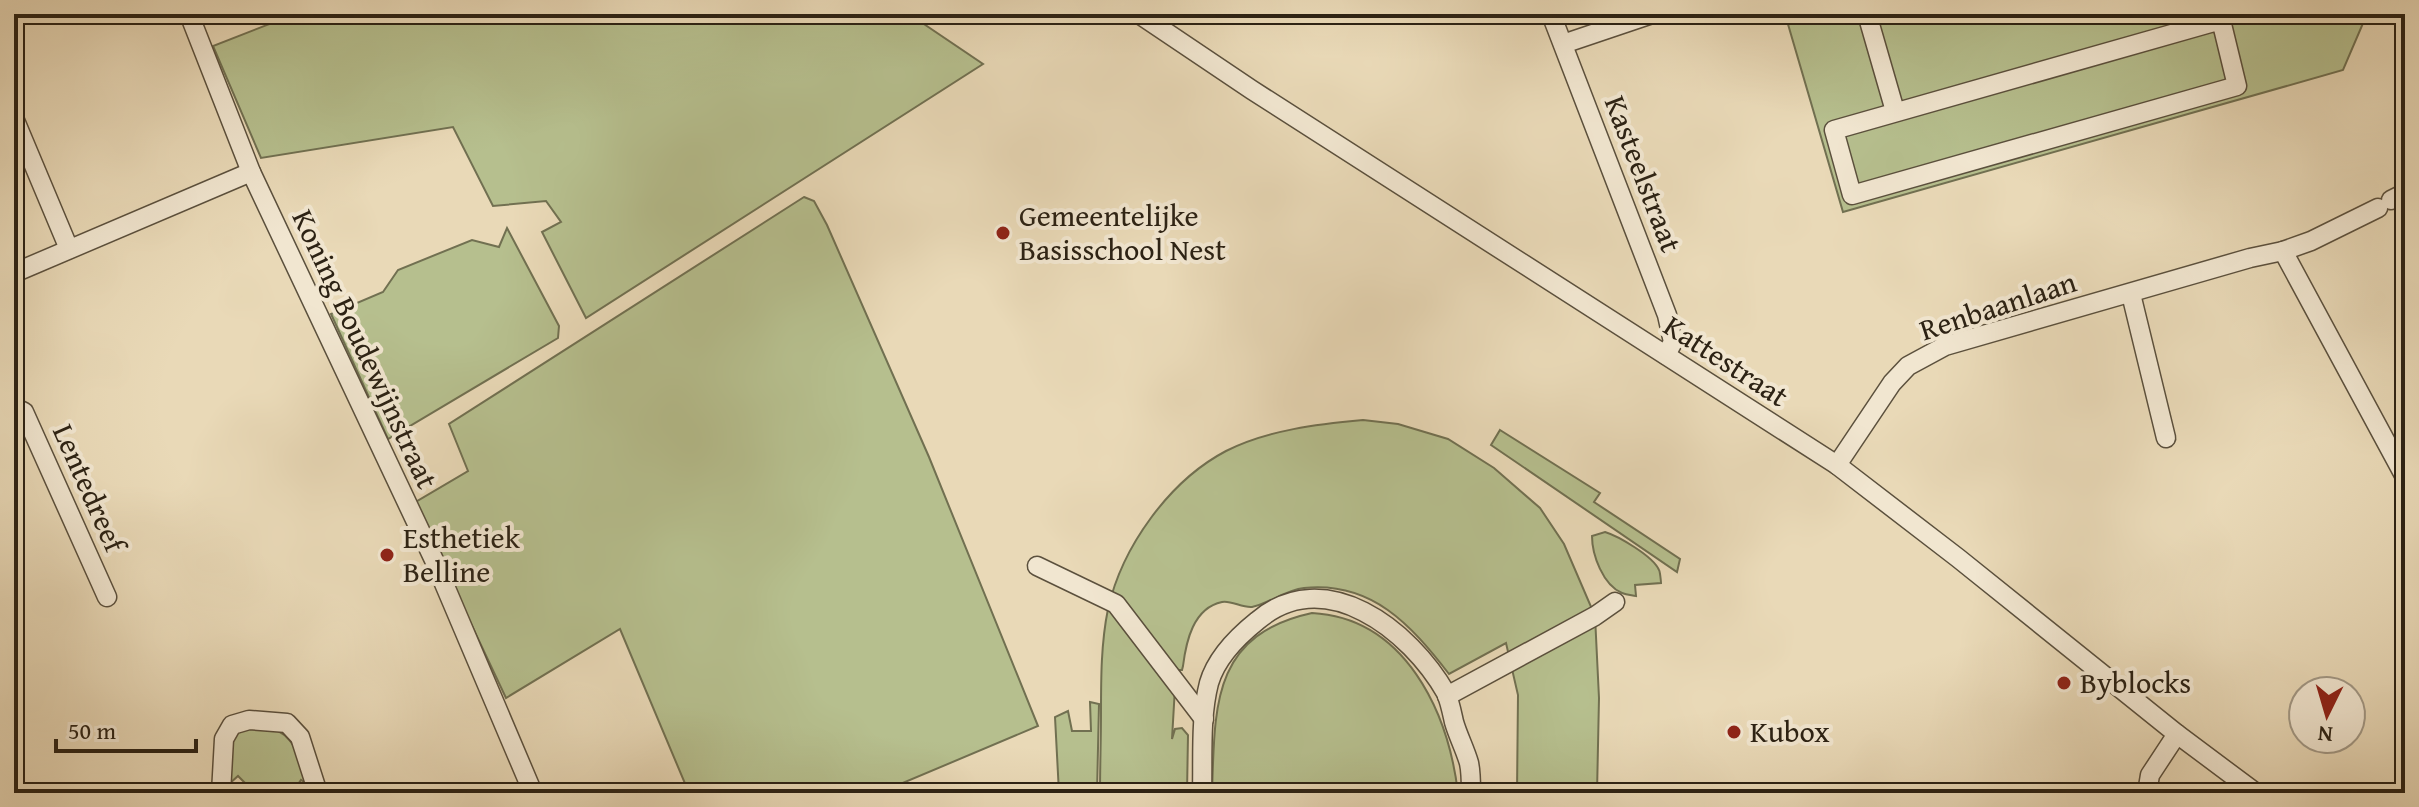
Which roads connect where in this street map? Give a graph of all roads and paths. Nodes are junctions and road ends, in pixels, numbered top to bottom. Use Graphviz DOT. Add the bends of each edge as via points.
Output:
graph roads {
  1 [pos="189,14"];
  2 [pos="1139,14"];
  3 [pos="1551,14"];
  4 [pos="1652,14"];
  5 [pos="1867,14"];
  6 [pos="1563,44"];
  7 [pos="1895,111"];
  8 [pos="14,118"];
  9 [pos="251,172"];
  10 [pos="2391,201"];
  11 [pos="69,249"];
  12 [pos="2283,251"];
  13 [pos="14,273"];
  14 [pos="2131,294"];
  15 [pos="1666,355"];
  16 [pos="14,407"];
  17 [pos="2166,438"];
  18 [pos="1837,465"];
  19 [pos="2405,477"];
  20 [pos="1037,566"];
  21 [pos="107,597"];
  22 [pos="1615,602"];
  23 [pos="1447,696"];
  24 [pos="1204,719"];
  25 [pos="2177,734"];
  26 [pos="14,792"];
  27 [pos="32,793"];
  28 [pos="221,793"];
  29 [pos="318,793"];
  30 [pos="533,793"];
  31 [pos="1202,793"];
  32 [pos="1471,793"];
  33 [pos="2147,793"];
  34 [pos="2256,793"];
  1 -- 9 [label="street, Koning Boudewijnstraat"];
  2 -- 15 [label="street, Kattestraat"];
  3 -- 6 [label="street, Kasteelstraat"];
  4 -- 6 [label="street"];
  5 -- 7 [label="street"];
  6 -- 15 [label="street, Kasteelstraat" via="1667,315 1673,342"];
  7 -- 7 [label="street" via="2221,20 2237,86 1852,195 1834,130"];
  8 -- 11 [label="street"];
  9 -- 11 [label="street"];
  9 -- 30 [label="street, Koning Boudewijnstraat" via="434,560"];
  10 -- 12 [label="street, Renbaanlaan"];
  11 -- 13 [label="street"];
  12 -- 14 [label="street, Renbaanlaan"];
  12 -- 19 [label="street"];
  14 -- 17 [label="street"];
  14 -- 18 [label="street, Renbaanlaan" via="1945,346 1908,366"];
  15 -- 18 [label="street, Kattestraat"];
  16 -- 21 [label="street, Lentedreef" via="24,412"];
  18 -- 25 [label="street, Kattestraat"];
  20 -- 24 [label="street" via="1116,604"];
  22 -- 23 [label="street"];
  23 -- 24 [label="street" via="1397,633 1367,612 1327,598 1292,602 1267,612 1246,629 1223,655 1210,682"];
  23 -- 32 [label="street" via="1469,765"];
  24 -- 31 [label="street"];
  25 -- 33 [label="street" via="2150,775"];
  25 -- 34 [label="street, Kattestraat"];
  26 -- 27 [label="street"];
  28 -- 29 [label="street" via="224,739 232,725 249,720 287,723 300,737"];
}
